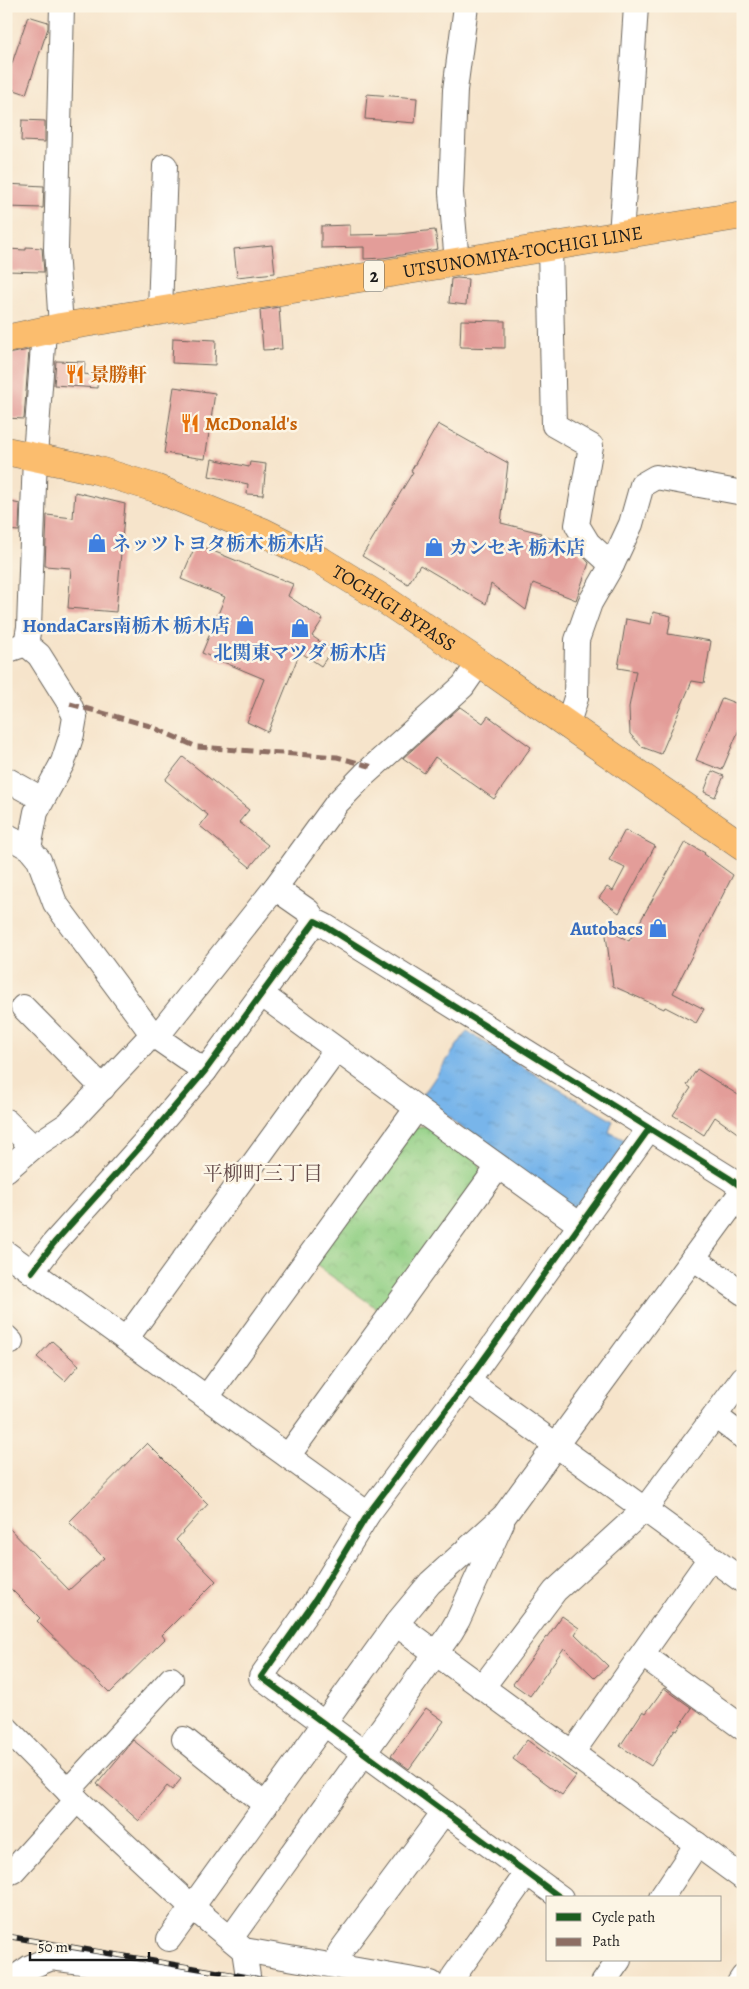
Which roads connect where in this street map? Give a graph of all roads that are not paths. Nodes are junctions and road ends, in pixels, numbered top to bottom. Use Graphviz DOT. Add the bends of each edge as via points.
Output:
graph roads {
  1 [pos="62,6"];
  2 [pos="466,6"];
  3 [pos="636,6"];
  4 [pos="165,166"];
  5 [pos="743,215"];
  6 [pos="621,236"];
  7 [pos="550,248"];
  8 [pos="457,263"];
  9 [pos="160,311"];
  10 [pos="52,329"];
  11 [pos="6,339"];
  12 [pos="6,451"];
  13 [pos="35,456"];
  14 [pos="743,493"];
  15 [pos="612,565"];
  16 [pos="16,647"];
  17 [pos="479,663"];
  18 [pos="567,726"];
  19 [pos="6,779"];
  20 [pos="42,800"];
  21 [pos="6,835"];
  22 [pos="743,847"];
  23 [pos="28,848"];
  24 [pos="275,888"];
  25 [pos="315,921"];
  26 [pos="261,994"];
  27 [pos="23,1007"];
  28 [pos="153,1035"];
  29 [pos="336,1050"];
  30 [pos="205,1071"];
  31 [pos="103,1088"];
  32 [pos="416,1108"];
  33 [pos="6,1120"];
  34 [pos="649,1129"];
  35 [pos="33,1147"];
  36 [pos="498,1167"];
  37 [pos="6,1170"];
  38 [pos="743,1189"];
  39 [pos="579,1224"];
  40 [pos="6,1254"];
  41 [pos="693,1258"];
  42 [pos="32,1272"];
  43 [pos="743,1293"];
  44 [pos="126,1340"];
  45 [pos="743,1378"];
  46 [pos="468,1381"];
  47 [pos="207,1397"];
  48 [pos="715,1416"];
  49 [pos="743,1437"];
  50 [pos="557,1446"];
  51 [pos="288,1456"];
  52 [pos="645,1509"];
  53 [pos="368,1514"];
  54 [pos="504,1516"];
  55 [pos="710,1558"];
  56 [pos="743,1581"];
  57 [pos="396,1624"];
  58 [pos="437,1653"];
  59 [pos="643,1655"];
  60 [pos="171,1679"];
  61 [pos="482,1688"];
  62 [pos="324,1725"];
  63 [pos="6,1728"];
  64 [pos="743,1728"];
  65 [pos="184,1739"];
  66 [pos="572,1752"];
  67 [pos="365,1754"];
  68 [pos="72,1795"];
  69 [pos="266,1805"];
  70 [pos="444,1812"];
  71 [pos="697,1844"];
  72 [pos="527,1873"];
  73 [pos="6,1874"];
  74 [pos="743,1878"];
  75 [pos="558,1896"];
  76 [pos="662,1896"];
  77 [pos="192,1907"];
  78 [pos="169,1939"];
  79 [pos="238,1944"];
  80 [pos="617,1962"];
  81 [pos="338,1966"];
  82 [pos="743,1977"];
  83 [pos="7,1983"];
  84 [pos="200,1983"];
  85 [pos="249,1983"];
  86 [pos="431,1983"];
  87 [pos="451,1983"];
  88 [pos="603,1983"];
  89 [pos="739,1983"];
  1 -- 10 [label="street"];
  2 -- 8 [label="street" via="455,90 451,193"];
  3 -- 6 [label="street"];
  4 -- 9 [label="street"];
  5 -- 6 [label="main road, UTSUNOMIYA-TOCHIGI LINE / 2"];
  6 -- 7 [label="main road, UTSUNOMIYA-TOCHIGI LINE / 2"];
  7 -- 8 [label="main road, UTSUNOMIYA-TOCHIGI LINE / 2"];
  7 -- 15 [label="street" via="554,425 591,446 577,525 588,543"];
  8 -- 9 [label="main road, UTSUNOMIYA-TOCHIGI LINE / 2"];
  9 -- 10 [label="main road, UTSUNOMIYA-TOCHIGI LINE / 2"];
  10 -- 11 [label="main road, UTSUNOMIYA-TOCHIGI LINE / 2"];
  10 -- 13 [label="street"];
  12 -- 13 [label="main road, TOCHIGI BYPASS"];
  13 -- 16 [label="street" via="29,628"];
  13 -- 17 [label="main road, TOCHIGI BYPASS" via="154,488 263,532 323,562"];
  14 -- 15 [label="street" via="656,477 642,485"];
  15 -- 18 [label="street" via="590,603 578,640 576,698"];
  16 -- 20 [label="street" via="39,655 75,718 64,762"];
  17 -- 18 [label="main road, TOCHIGI BYPASS"];
  17 -- 24 [label="street" via="463,686 364,774 337,803"];
  18 -- 22 [label="main road, TOCHIGI BYPASS"];
  19 -- 20 [label="street"];
  20 -- 23 [label="street"];
  21 -- 23 [label="street"];
  23 -- 28 [label="street" via="39,860 55,903"];
  24 -- 25 [label="street" via="308,911"];
  24 -- 28 [label="street" via="163,1029"];
  25 -- 26 [label="street"];
  25 -- 34 [label="street"];
  26 -- 29 [label="street"];
  26 -- 30 [label="street"];
  27 -- 31 [label="street"];
  28 -- 30 [label="street"];
  28 -- 31 [label="street"];
  29 -- 32 [label="street"];
  29 -- 44 [label="street"];
  30 -- 42 [label="street"];
  31 -- 35 [label="street" via="68,1124"];
  32 -- 36 [label="street"];
  32 -- 47 [label="street"];
  33 -- 35 [label="street"];
  34 -- 38 [label="street"];
  34 -- 39 [label="street"];
  35 -- 37 [label="street"];
  36 -- 39 [label="street"];
  36 -- 51 [label="street"];
  38 -- 41 [label="street"];
  39 -- 46 [label="street"];
  40 -- 42 [label="street"];
  41 -- 43 [label="street"];
  41 -- 50 [label="street"];
  42 -- 44 [label="street"];
  44 -- 47 [label="street"];
  45 -- 48 [label="street"];
  46 -- 50 [label="street"];
  46 -- 53 [label="street"];
  47 -- 51 [label="street"];
  48 -- 49 [label="street"];
  48 -- 52 [label="street"];
  50 -- 52 [label="street"];
  50 -- 54 [label="street"];
  51 -- 53 [label="street"];
  52 -- 55 [label="street"];
  52 -- 61 [label="street" via="555,1591"];
  53 -- 62 [label="street" via="316,1599 261,1677"];
  54 -- 57 [label="street" via="430,1583"];
  54 -- 58 [label="street" via="458,1620"];
  55 -- 56 [label="street"];
  55 -- 59 [label="street"];
  57 -- 58 [label="street"];
  57 -- 62 [label="street"];
  58 -- 61 [label="street"];
  58 -- 67 [label="street"];
  59 -- 64 [label="street"];
  59 -- 66 [label="street"];
  60 -- 68 [label="street"];
  61 -- 66 [label="street"];
  62 -- 67 [label="street"];
  62 -- 69 [label="street"];
  63 -- 68 [label="street"];
  65 -- 69 [label="street"];
  66 -- 71 [label="street"];
  67 -- 70 [label="street"];
  67 -- 79 [label="street"];
  68 -- 73 [label="street" via="13,1871"];
  68 -- 77 [label="street"];
  69 -- 77 [label="street"];
  70 -- 72 [label="street"];
  70 -- 81 [label="street" via="345,1944"];
  71 -- 74 [label="street"];
  71 -- 76 [label="street"];
  72 -- 75 [label="street"];
  72 -- 87 [label="street"];
  77 -- 78 [label="street"];
  77 -- 79 [label="street"];
  79 -- 81 [label="street"];
  79 -- 85 [label="street"];
  80 -- 88 [label="street"];
  81 -- 86 [label="street"];
  82 -- 89 [label="street"];
  83 -- 84 [label="street" via="30,1967 52,1958"];
}
